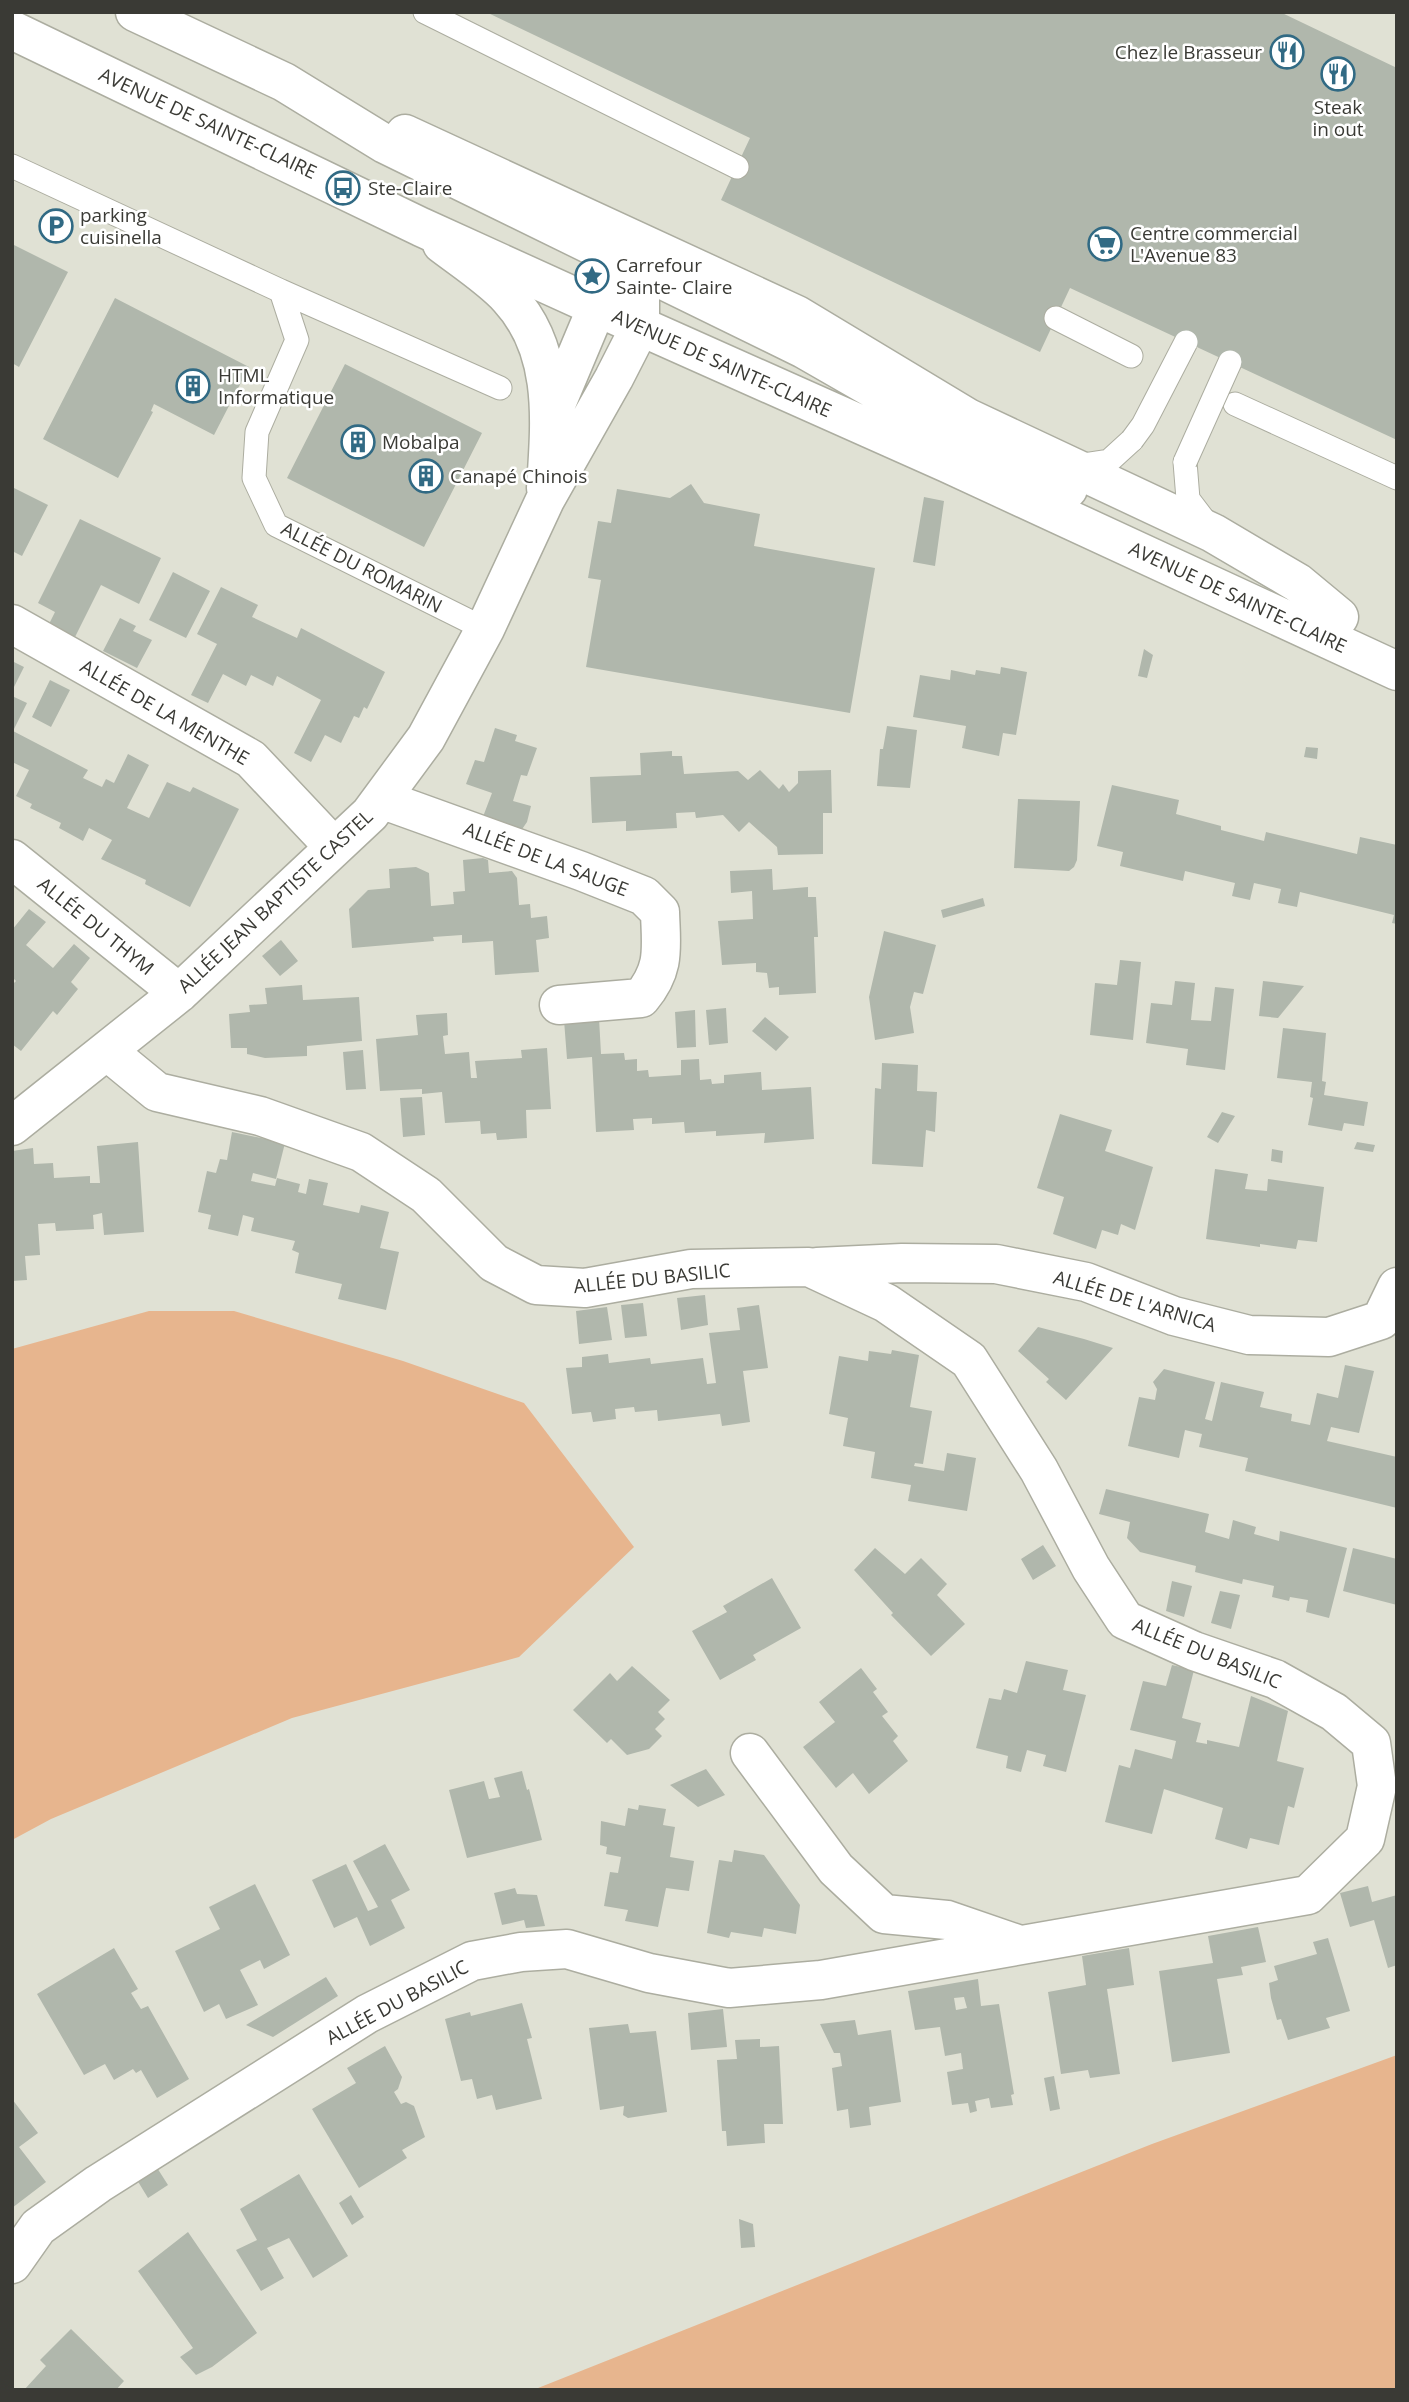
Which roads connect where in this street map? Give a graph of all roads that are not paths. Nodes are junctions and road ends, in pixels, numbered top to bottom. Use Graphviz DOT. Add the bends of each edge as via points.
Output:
graph roads {
  1 [pos="135,12"];
  2 [pos="425,12"];
  3 [pos="12,30"];
  4 [pos="284,82"];
  5 [pos="12,166"];
  6 [pos="737,167"];
  7 [pos="421,227"];
  8 [pos="640,269"];
  9 [pos="281,291"];
  10 [pos="597,307"];
  11 [pos="1056,318"];
  12 [pos="640,327"];
  13 [pos="1186,342"];
  14 [pos="1131,356"];
  15 [pos="1230,362"];
  16 [pos="500,387"];
  17 [pos="1236,404"];
  18 [pos="550,419"];
  19 [pos="1074,466"];
  20 [pos="1397,478"];
  21 [pos="545,500"];
  22 [pos="1213,533"];
  23 [pos="1339,617"];
  24 [pos="12,624"];
  25 [pos="485,629"];
  26 [pos="1397,650"];
  27 [pos="1397,671"];
  28 [pos="381,799"];
  29 [pos="334,847"];
  30 [pos="12,859"];
  31 [pos="179,993"];
  32 [pos="559,1005"];
  33 [pos="107,1051"];
  34 [pos="12,1126"];
  35 [pos="808,1267"];
  36 [pos="1397,1287"];
  37 [pos="1384,1740"];
  38 [pos="750,1753"];
  39 [pos="1021,1945"];
  40 [pos="12,2264"];
  1 -- 4 [label="street, AVENUE DE SAINTE-CLAIRE"];
  2 -- 6 [label="lane"];
  3 -- 7 [label="street, AVENUE DE SAINTE-CLAIRE"];
  4 -- 8 [label="street, AVENUE DE SAINTE-CLAIRE" via="385,144"];
  4 -- 19 [label="street, AVENUE DE SAINTE-CLAIRE" via="797,314 968,418"];
  5 -- 9 [label="lane"];
  7 -- 10 [label="street, AVENUE DE SAINTE-CLAIRE"];
  7 -- 18 [label="street" via="509,298 529,325 544,365"];
  8 -- 10 [label="street"];
  8 -- 12 [label="street"];
  8 -- 23 [label="street, AVENUE DE SAINTE-CLAIRE" via="804,349 959,438"];
  9 -- 16 [label="lane"];
  9 -- 25 [label="lane, ALLÉE DU ROMARIN" via="297,340 257,432 254,478 276,524"];
  10 -- 12 [label="street, AVENUE DE SAINTE-CLAIRE"];
  10 -- 18 [label="street"];
  11 -- 14 [label="lane"];
  12 -- 21 [label="street, ALLÉE JEAN BAPTISTE CASTEL"];
  12 -- 27 [label="street, AVENUE DE SAINTE-CLAIRE"];
  13 -- 19 [label="lane, bridge" via="1132,440 1109,461"];
  15 -- 22 [label="lane, bridge" via="1185,462 1188,499"];
  17 -- 20 [label="lane"];
  18 -- 21 [label="street"];
  19 -- 22 [label="street, AVENUE DE SAINTE-CLAIRE"];
  21 -- 25 [label="street, ALLÉE JEAN BAPTISTE CASTEL"];
  22 -- 23 [label="street, AVENUE DE SAINTE-CLAIRE" via="1298,583"];
  23 -- 26 [label="street, AVENUE DE SAINTE-CLAIRE"];
  24 -- 29 [label="street, ALLÉE DE LA MENTHE" via="251,759"];
  25 -- 28 [label="street, ALLÉE JEAN BAPTISTE CASTEL" via="426,738"];
  28 -- 29 [label="street, ALLÉE JEAN BAPTISTE CASTEL"];
  28 -- 32 [label="street, ALLÉE DE LA SAUGE" via="644,896 660,912 661,961 656,978 641,998"];
  29 -- 31 [label="street, ALLÉE JEAN BAPTISTE CASTEL"];
  30 -- 31 [label="street, ALLÉE DU THYM"];
  31 -- 33 [label="street, ALLÉE JEAN BAPTISTE CASTEL"];
  33 -- 34 [label="street, ALLÉE JEAN BAPTISTE CASTEL"];
  33 -- 35 [label="street, ALLÉE DU BASILIC" via="157,1091 260,1116 361,1152 426,1195 494,1264 536,1285 585,1288 691,1269"];
  35 -- 36 [label="street, ALLÉE DE L'ARNICA" via="996,1264 1086,1282 1174,1316 1249,1335 1329,1338 1381,1320"];
  35 -- 37 [label="street, ALLÉE DU BASILIC" via="886,1303 969,1360 1125,1620 1194,1651 1275,1679"];
  37 -- 39 [label="street, ALLÉE DU BASILIC" via="1365,1839 1308,1895"];
  38 -- 39 [label="street" via="835,1869 884,1914 947,1920"];
  39 -- 40 [label="street, ALLÉE DU BASILIC" via="821,1980 729,1988 649,1973 567,1949 472,1961 367,2014 98,2184 38,2227"];
}
